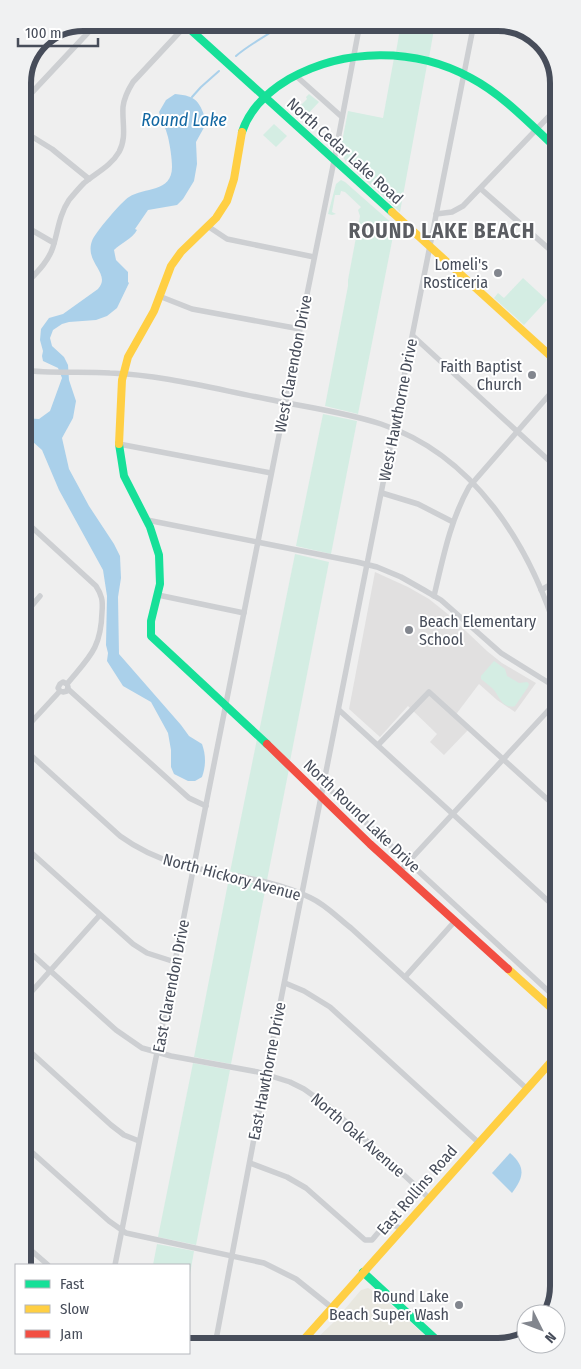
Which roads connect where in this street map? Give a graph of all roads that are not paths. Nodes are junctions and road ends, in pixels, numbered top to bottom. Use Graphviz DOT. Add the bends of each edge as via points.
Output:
graph roads {
  1 [pos="89,31"];
  2 [pos="179,31"];
  3 [pos="195,31"];
  4 [pos="359,31"];
  5 [pos="472,31"];
  6 [pos="354,57"];
  7 [pos="464,74"];
  8 [pos="295,75"];
  9 [pos="31,93"];
  10 [pos="265,97"];
  11 [pos="550,116"];
  12 [pos="342,118"];
  13 [pos="536,130"];
  14 [pos="31,136"];
  15 [pos="550,143"];
  16 [pos="334,162"];
  17 [pos="89,179"];
  18 [pos="481,189"];
  19 [pos="436,214"];
  20 [pos="209,227"];
  21 [pos="31,230"];
  22 [pos="54,243"];
  23 [pos="431,247"];
  24 [pos="550,250"];
  25 [pos="314,257"];
  26 [pos="31,278"];
  27 [pos="159,296"];
  28 [pos="300,329"];
  29 [pos="413,336"];
  30 [pos="550,356"];
  31 [pos="31,371"];
  32 [pos="123,374"];
  33 [pos="550,395"];
  34 [pos="285,403"];
  35 [pos="395,429"];
  36 [pos="517,431"];
  37 [pos="119,444"];
  38 [pos="550,461"];
  39 [pos="271,473"];
  40 [pos="472,481"];
  41 [pos="382,493"];
  42 [pos="147,520"];
  43 [pos="452,522"];
  44 [pos="31,526"];
  45 [pos="258,543"];
  46 [pos="368,565"];
  47 [pos="550,585"];
  48 [pos="541,590"];
  49 [pos="40,596"];
  50 [pos="158,596"];
  51 [pos="434,596"];
  52 [pos="31,607"];
  53 [pos="550,610"];
  54 [pos="244,613"];
  55 [pos="550,684"];
  56 [pos="67,686"];
  57 [pos="226,706"];
  58 [pos="550,709"];
  59 [pos="339,710"];
  60 [pos="31,722"];
  61 [pos="378,746"];
  62 [pos="31,755"];
  63 [pos="504,759"];
  64 [pos="324,784"];
  65 [pos="322,797"];
  66 [pos="550,802"];
  67 [pos="206,806"];
  68 [pos="452,815"];
  69 [pos="31,853"];
  70 [pos="409,862"];
  71 [pos="194,868"];
  72 [pos="400,871"];
  73 [pos="302,895"];
  74 [pos="550,903"];
  75 [pos="99,916"];
  76 [pos="455,921"];
  77 [pos="31,954"];
  78 [pos="175,962"];
  79 [pos="50,971"];
  80 [pos="405,977"];
  81 [pos="284,983"];
  82 [pos="31,993"];
  83 [pos="550,993"];
  84 [pos="550,1007"];
  85 [pos="31,1052"];
  86 [pos="157,1053"];
  87 [pos="550,1062"];
  88 [pos="266,1075"];
  89 [pos="526,1088"];
  90 [pos="140,1141"];
  91 [pos="478,1142"];
  92 [pos="31,1151"];
  93 [pos="250,1163"];
  94 [pos="429,1198"];
  95 [pos="401,1229"];
  96 [pos="122,1230"];
  97 [pos="31,1250"];
  98 [pos="232,1255"];
  99 [pos="47,1264"];
  100 [pos="115,1264"];
  101 [pos="363,1272"];
  102 [pos="331,1308"];
  103 [pos="216,1338"];
  104 [pos="305,1338"];
  105 [pos="434,1338"];
  1 -- 9 [label="street"];
  2 -- 17 [label="street" via="133,82 123,105 123,143 110,164"];
  3 -- 10 [label="street, North Cedar Lake Road"];
  4 -- 6 [label="street, West Clarendon Drive"];
  5 -- 7 [label="street, West Hawthorne Drive"];
  6 -- 7 [label="street" via="410,56"];
  6 -- 8 [label="street" via="330,61"];
  6 -- 12 [label="street, West Clarendon Drive"];
  7 -- 13 [label="street" via="492,91"];
  7 -- 19 [label="street, West Hawthorne Drive"];
  8 -- 10 [label="street"];
  8 -- 12 [label="street"];
  10 -- 16 [label="street, North Cedar Lake Road"];
  10 -- 20 [label="street" via="246,120 236,178 218,216"];
  11 -- 13 [label="street"];
  12 -- 16 [label="street, West Clarendon Drive"];
  13 -- 15 [label="street"];
  13 -- 18 [label="street"];
  14 -- 17 [label="street"];
  16 -- 23 [label="street, North Cedar Lake Road"];
  16 -- 25 [label="street, West Clarendon Drive"];
  17 -- 22 [label="street" via="68,202"];
  18 -- 19 [label="street" via="463,206 452,212"];
  18 -- 24 [label="street"];
  19 -- 23 [label="street, West Hawthorne Drive"];
  20 -- 25 [label="street" via="226,239"];
  20 -- 27 [label="street" via="174,262 165,276"];
  21 -- 22 [label="street"];
  22 -- 26 [label="street" via="47,259"];
  23 -- 29 [label="street, West Hawthorne Drive"];
  23 -- 30 [label="street, North Cedar Lake Road"];
  25 -- 28 [label="street, West Clarendon Drive"];
  27 -- 28 [label="street" via="192,309"];
  27 -- 32 [label="street" via="153,314 125,362"];
  28 -- 34 [label="street, West Clarendon Drive"];
  29 -- 35 [label="street, West Hawthorne Drive"];
  29 -- 36 [label="street"];
  31 -- 32 [label="street"];
  32 -- 34 [label="street"];
  32 -- 37 [label="street"];
  33 -- 36 [label="street"];
  34 -- 35 [label="street"];
  34 -- 39 [label="street, West Clarendon Drive"];
  35 -- 40 [label="street" via="448,459"];
  35 -- 41 [label="street, West Hawthorne Drive"];
  36 -- 38 [label="street"];
  36 -- 40 [label="street"];
  37 -- 39 [label="street"];
  37 -- 42 [label="street" via="126,482"];
  39 -- 45 [label="street, West Clarendon Drive"];
  40 -- 43 [label="street"];
  40 -- 48 [label="street" via="511,532"];
  41 -- 43 [label="street" via="418,504"];
  41 -- 46 [label="street, West Hawthorne Drive"];
  42 -- 45 [label="street"];
  42 -- 50 [label="street" via="158,547"];
  43 -- 51 [label="street"];
  44 -- 56 [label="street" via="96,586 103,600 100,638"];
  45 -- 46 [label="street"];
  45 -- 54 [label="street, West Clarendon Drive"];
  46 -- 51 [label="street" via="401,577"];
  46 -- 59 [label="street, West Hawthorne Drive"];
  47 -- 48 [label="street"];
  48 -- 53 [label="street"];
  49 -- 52 [label="street"];
  50 -- 54 [label="street"];
  50 -- 57 [label="street, North Round Lake Drive" via="149,626 150,634"];
  51 -- 55 [label="street" via="501,653"];
  54 -- 57 [label="street, West Clarendon Drive"];
  56 -- 60 [label="street" via="63,682 60,684 60,691"];
  56 -- 67 [label="street" via="189,798"];
  57 -- 65 [label="street, North Round Lake Drive"];
  57 -- 67 [label="street, East Clarendon Drive"];
  58 -- 63 [label="street"];
  59 -- 61 [label="street"];
  59 -- 64 [label="street, West Hawthorne Drive"];
  61 -- 63 [label="street" via="429,692"];
  61 -- 68 [label="street"];
  62 -- 71 [label="street, North Hickory Avenue" via="131,844 151,855"];
  63 -- 66 [label="street"];
  63 -- 68 [label="street"];
  64 -- 65 [label="street, West Hawthorne Drive"];
  64 -- 70 [label="street"];
  65 -- 72 [label="street, North Round Lake Drive"];
  65 -- 73 [label="street, East Hawthorne Drive"];
  67 -- 71 [label="street, East Clarendon Drive"];
  68 -- 70 [label="street"];
  68 -- 74 [label="street"];
  69 -- 75 [label="street"];
  70 -- 72 [label="street"];
  70 -- 83 [label="street"];
  71 -- 73 [label="street, North Hickory Avenue" via="250,878"];
  71 -- 78 [label="street, East Clarendon Drive"];
  72 -- 76 [label="street, North Round Lake Drive"];
  73 -- 80 [label="street, North Hickory Avenue" via="327,908"];
  73 -- 81 [label="street, East Hawthorne Drive"];
  75 -- 78 [label="street" via="147,953"];
  75 -- 79 [label="street"];
  76 -- 80 [label="street"];
  76 -- 84 [label="street, North Round Lake Drive"];
  77 -- 79 [label="street, North Oak Avenue"];
  78 -- 86 [label="street, East Clarendon Drive"];
  79 -- 82 [label="street"];
  79 -- 86 [label="street, North Oak Avenue" via="131,1041"];
  80 -- 89 [label="street, North Hickory Avenue"];
  81 -- 88 [label="street, East Hawthorne Drive"];
  81 -- 91 [label="street" via="330,1007"];
  85 -- 90 [label="street" via="111,1125"];
  86 -- 88 [label="street, North Oak Avenue"];
  86 -- 90 [label="street, East Clarendon Drive"];
  87 -- 89 [label="street, East Rollins Road"];
  88 -- 93 [label="street, East Hawthorne Drive"];
  88 -- 94 [label="street, North Oak Avenue" via="290,1082 318,1098"];
  89 -- 91 [label="street, East Rollins Road"];
  90 -- 96 [label="street, East Clarendon Drive"];
  91 -- 94 [label="street, East Rollins Road"];
  92 -- 96 [label="street"];
  93 -- 95 [label="street" via="306,1188 365,1240 372,1240 390,1224"];
  93 -- 98 [label="street, East Hawthorne Drive"];
  94 -- 95 [label="street, East Rollins Road"];
  95 -- 101 [label="street, East Rollins Road"];
  96 -- 98 [label="street" via="134,1236"];
  96 -- 100 [label="street, East Clarendon Drive"];
  97 -- 99 [label="street"];
  98 -- 102 [label="street" via="280,1270"];
  98 -- 103 [label="street, East Hawthorne Drive"];
  101 -- 102 [label="street, East Rollins Road"];
  101 -- 105 [label="street"];
  102 -- 104 [label="street, East Rollins Road"];
}
